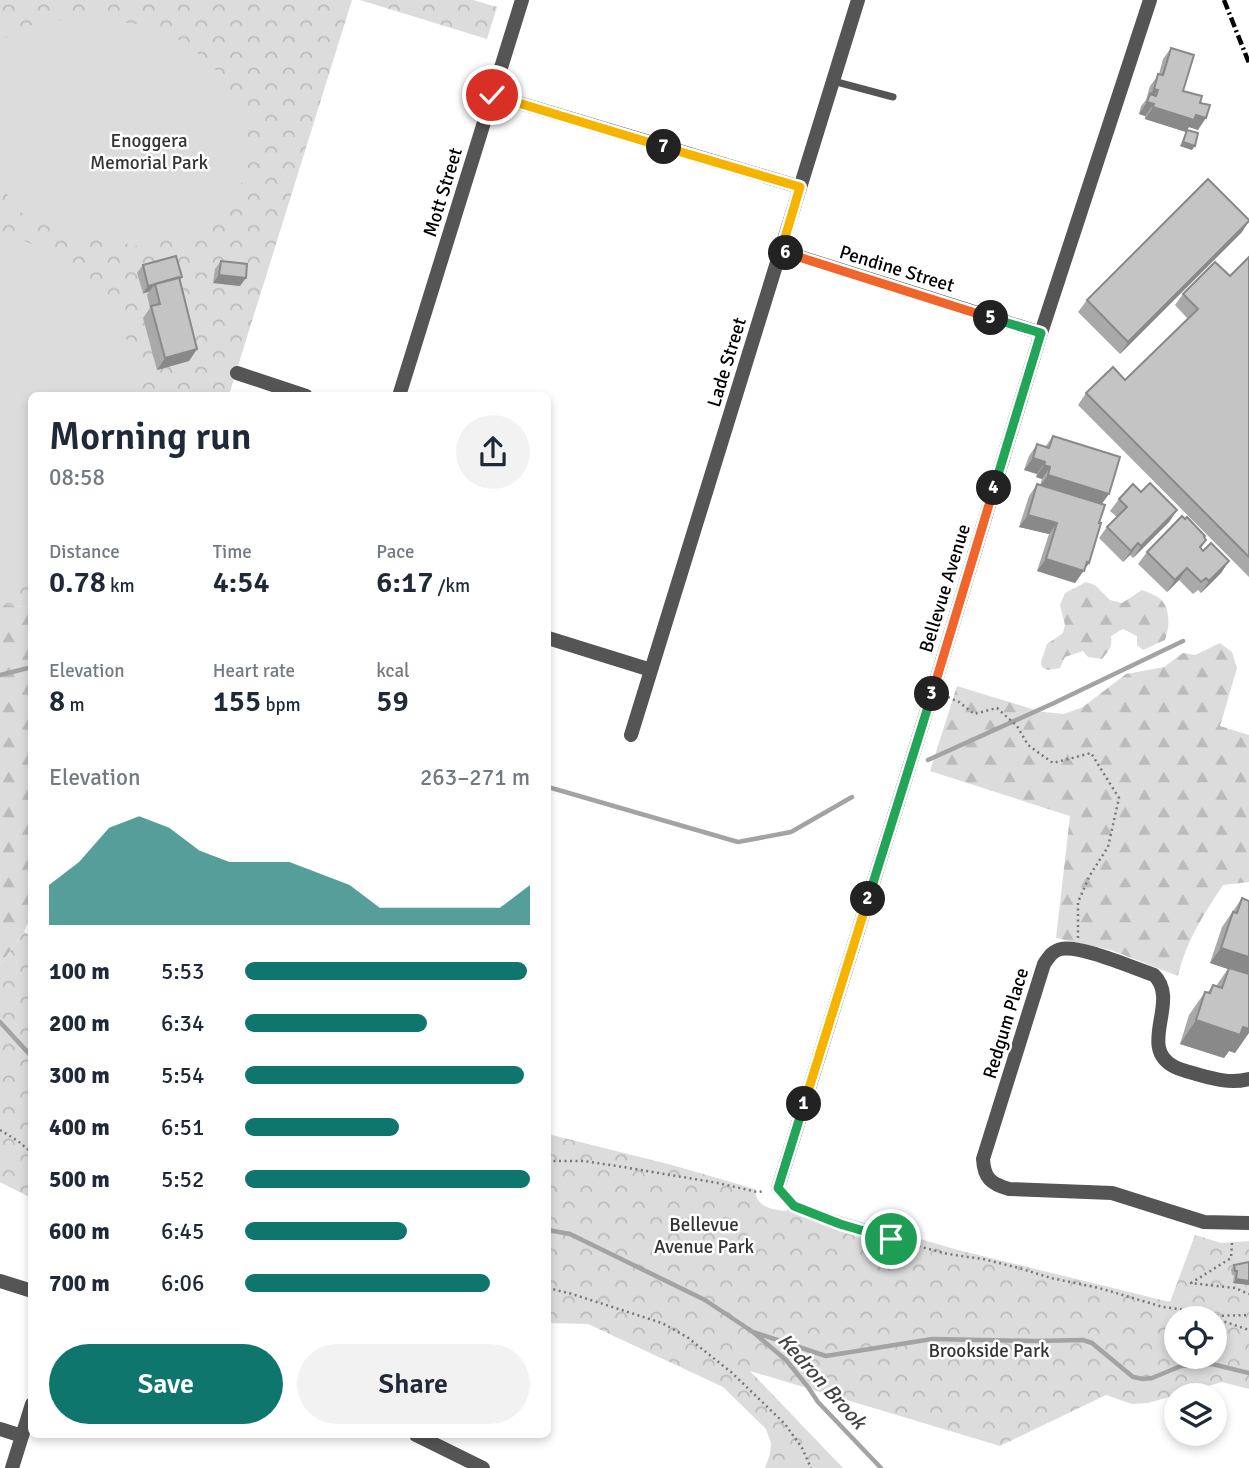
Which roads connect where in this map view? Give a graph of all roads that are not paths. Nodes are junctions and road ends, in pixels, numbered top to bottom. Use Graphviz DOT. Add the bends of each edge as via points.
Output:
graph roads {
  1 [pos="522,0"];
  2 [pos="858,0"];
  3 [pos="1150,0"];
  4 [pos="833,81"];
  5 [pos="492,95"];
  6 [pos="893,97"];
  7 [pos="800,187"];
  8 [pos="781,251"];
  9 [pos="1041,333"];
  10 [pos="237,373"];
  11 [pos="294,392"];
  12 [pos="400,392"];
  13 [pos="551,639"];
  14 [pos="651,670"];
  15 [pos="631,735"];
  16 [pos="1249,1079"];
  17 [pos="778,1188"];
  18 [pos="1249,1223"];
  19 [pos="0,1281"];
  20 [pos="28,1290"];
  21 [pos="28,1417"];
  22 [pos="0,1429"];
  23 [pos="22,1436"];
  24 [pos="422,1438"];
  25 [pos="12,1468"];
  26 [pos="483,1468"];
  1 -- 5 [label="street, Mott Street"];
  2 -- 4 [label="street, Lade Street"];
  3 -- 9 [label="street, Bellevue Avenue"];
  4 -- 6 [label="lane"];
  4 -- 7 [label="street, Lade Street"];
  5 -- 7 [label="street"];
  5 -- 12 [label="street, Mott Street"];
  7 -- 8 [label="street, Lade Street"];
  8 -- 9 [label="street, Pendine Street"];
  8 -- 14 [label="street, Lade Street"];
  9 -- 17 [label="street, Bellevue Avenue"];
  10 -- 11 [label="street"];
  13 -- 14 [label="street"];
  14 -- 15 [label="street, Lade Street"];
  16 -- 18 [label="street, Redgum Place" via="1216,1080 1174,1067 1158,1050 1164,1002 1160,981 1154,975 1063,948 1044,964 983,1159 990,1180 1009,1189 1112,1193 1204,1222"];
  19 -- 20 [label="street"];
  21 -- 23 [label="street"];
  22 -- 23 [label="street"];
  23 -- 25 [label="street"];
  24 -- 26 [label="street"];
}
